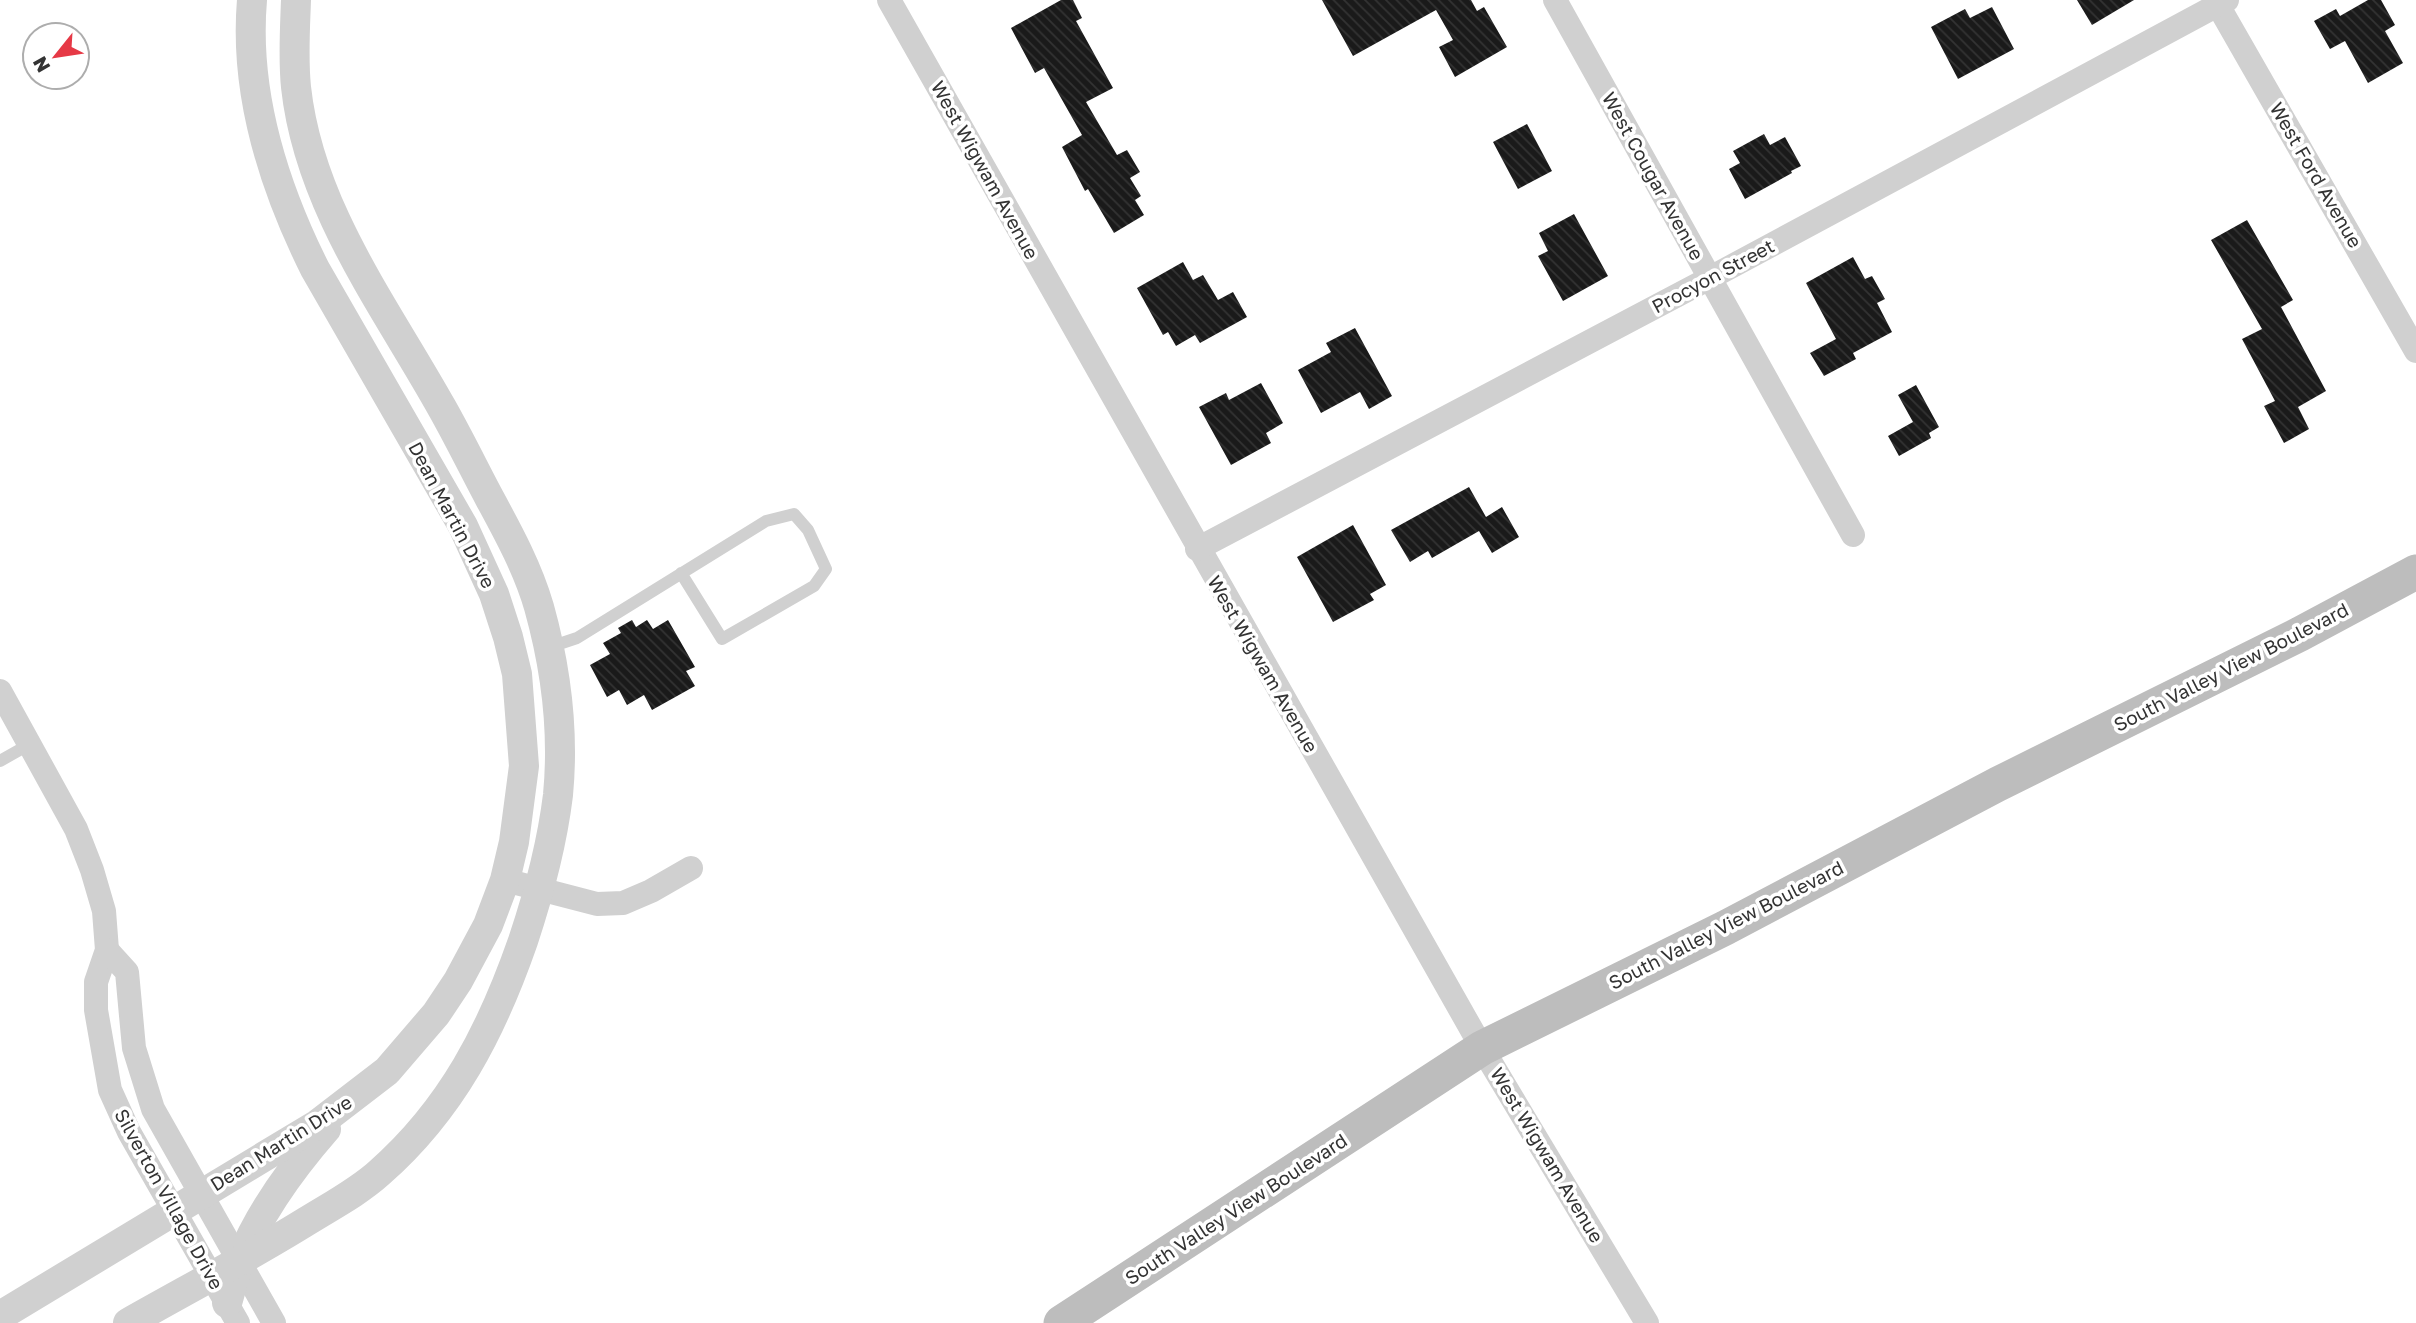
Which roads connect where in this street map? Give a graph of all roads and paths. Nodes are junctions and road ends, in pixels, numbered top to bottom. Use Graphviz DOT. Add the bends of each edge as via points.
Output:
graph roads {
  1 [pos="252,0"];
  2 [pos="296,0"];
  3 [pos="889,0"];
  4 [pos="1555,0"];
  5 [pos="2220,2"];
  6 [pos="1710,278"];
  7 [pos="2416,351"];
  8 [pos="467,454"];
  9 [pos="432,473"];
  10 [pos="463,526"];
  11 [pos="1853,535"];
  12 [pos="1197,549"];
  13 [pos="2416,572"];
  14 [pos="681,573"];
  15 [pos="549,648"];
  16 [pos="0,691"];
  17 [pos="30,744"];
  18 [pos="0,761"];
  19 [pos="691,868"];
  20 [pos="505,880"];
  21 [pos="540,887"];
  22 [pos="107,950"];
  23 [pos="1482,1048"];
  24 [pos="352,1100"];
  25 [pos="202,1193"];
  26 [pos="173,1210"];
  27 [pos="240,1261"];
  28 [pos="211,1277"];
  29 [pos="232,1313"];
  30 [pos="0,1316"];
  31 [pos="128,1323"];
  32 [pos="274,1323"];
  33 [pos="1061,1323"];
  34 [pos="1647,1323"];
  1 -- 9 [label="street, Dean Martin Drive" via="256,90 284,203 314,269"];
  2 -- 8 [label="street, Dean Martin Drive" via="296,90 316,174 368,285"];
  3 -- 12 [label="street, West Wigwam Avenue"];
  4 -- 6 [label="street, West Cougar Avenue"];
  5 -- 6 [label="street, Procyon Street"];
  5 -- 7 [label="street, West Ford Avenue"];
  6 -- 11 [label="street, West Cougar Avenue"];
  6 -- 12 [label="street, Procyon Street"];
  8 -- 9 [label="street"];
  8 -- 15 [label="street, Dean Martin Drive" via="525,565"];
  9 -- 10 [label="street, Dean Martin Drive"];
  10 -- 15 [label="street" via="501,566 529,644 534,650"];
  10 -- 20 [label="street, Dean Martin Drive" via="494,594 517,674 524,766"];
  12 -- 23 [label="street, West Wigwam Avenue"];
  13 -- 23 [label="main road, South Valley View Boulevard" via="1998,783 1726,928"];
  14 -- 14 [label="lane" via="766,521 794,514 808,530 826,569 814,586 722,639"];
  14 -- 15 [label="lane" via="577,638"];
  15 -- 21 [label="street, Dean Martin Drive" via="558,695 560,744 552,837"];
  16 -- 17 [label="street, Silverton Village Drive"];
  17 -- 18 [label="lane"];
  17 -- 22 [label="street, Silverton Village Drive" via="76,829 92,870 104,911"];
  19 -- 21 [label="street" via="623,903 597,904"];
  20 -- 21 [label="street"];
  20 -- 24 [label="street, Dean Martin Drive" via="488,925 436,1014 387,1071"];
  21 -- 27 [label="street, Dean Martin Drive" via="495,1017 450,1094 421,1131 377,1175"];
  22 -- 25 [label="street, Silverton Village Drive" via="127,972 134,1048 153,1109"];
  22 -- 26 [label="street, Silverton Village Drive" via="96,982 96,1010 110,1090"];
  23 -- 33 [label="main road, South Valley View Boulevard"];
  23 -- 34 [label="street, West Wigwam Avenue"];
  24 -- 25 [label="street, Dean Martin Drive"];
  24 -- 27 [label="street" via="290,1173"];
  25 -- 26 [label="street, Dean Martin Drive"];
  25 -- 27 [label="street, Silverton Village Drive"];
  26 -- 28 [label="street, Silverton Village Drive"];
  26 -- 30 [label="street, Dean Martin Drive"];
  27 -- 28 [label="street, Dean Martin Drive"];
  27 -- 29 [label="street"];
  27 -- 32 [label="street, Silverton Village Drive"];
  28 -- 29 [label="street, Silverton Village Drive"];
  28 -- 31 [label="street, Dean Martin Drive"];
}
